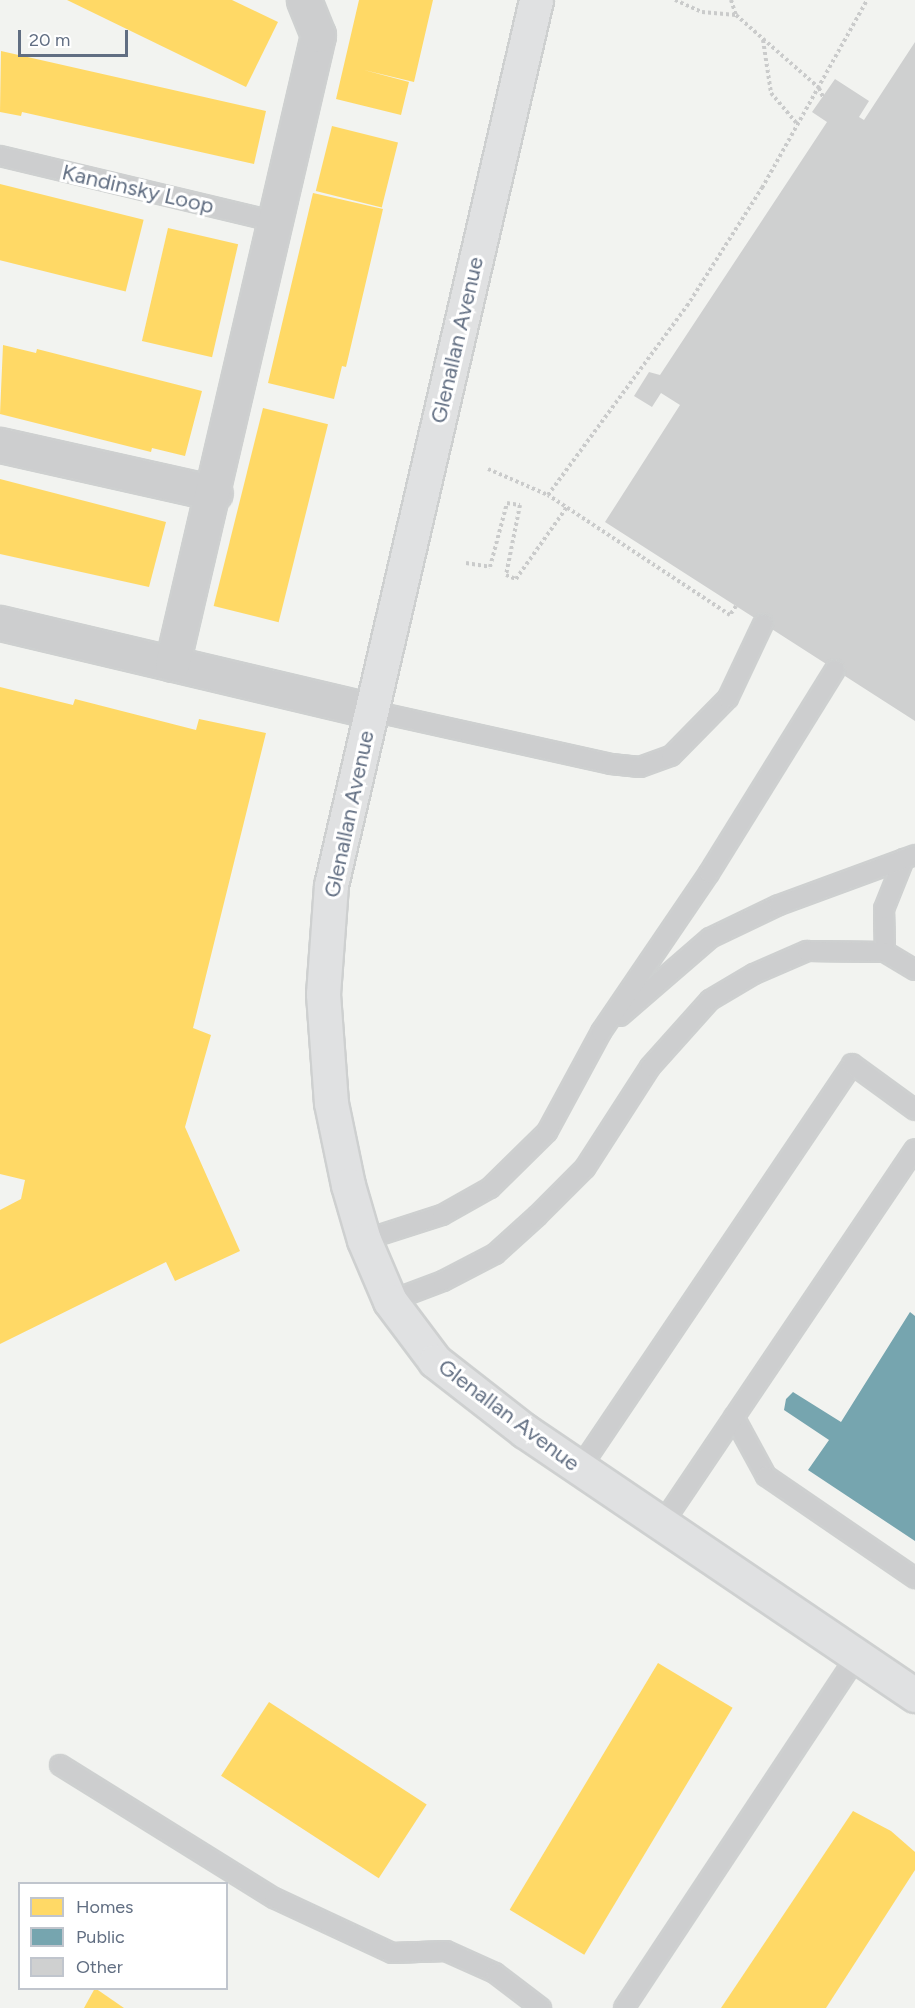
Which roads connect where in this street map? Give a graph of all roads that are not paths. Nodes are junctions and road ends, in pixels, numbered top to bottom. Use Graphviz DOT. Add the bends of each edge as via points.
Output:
graph roads {
  1 [pos="304,0"];
  2 [pos="536,0"];
  3 [pos="0,156"];
  4 [pos="276,222"];
  5 [pos="0,445"];
  6 [pos="215,493"];
  7 [pos="0,623"];
  8 [pos="763,624"];
  9 [pos="172,664"];
  10 [pos="836,670"];
  11 [pos="372,711"];
  12 [pos="910,857"];
  13 [pos="885,952"];
  14 [pos="915,970"];
  15 [pos="601,1032"];
  16 [pos="915,1110"];
  17 [pos="915,1149"];
  18 [pos="364,1240"];
  19 [pos="390,1301"];
  20 [pos="734,1418"];
  21 [pos="580,1468"];
  22 [pos="662,1524"];
  23 [pos="915,1578"];
  24 [pos="857,1656"];
  25 [pos="915,1695"];
  26 [pos="60,1765"];
  27 [pos="542,2008"];
  28 [pos="624,2008"];
  1 -- 4 [label="street" via="318,35"];
  2 -- 11 [label="street, Glenallan Avenue"];
  3 -- 4 [label="lane, Kandinsky Loop"];
  4 -- 6 [label="street"];
  5 -- 6 [label="street"];
  6 -- 9 [label="street"];
  7 -- 9 [label="street"];
  8 -- 11 [label="lane" via="722,705 671,756 639,766 610,764"];
  9 -- 11 [label="street"];
  10 -- 15 [label="lane" via="709,873"];
  11 -- 18 [label="street, Glenallan Avenue" via="331,885 323,994 332,1103"];
  12 -- 13 [label="lane" via="884,909"];
  12 -- 15 [label="lane" via="779,905 710,938"];
  13 -- 14 [label="lane"];
  13 -- 19 [label="lane" via="807,951 754,974 710,1000 650,1067 585,1168 537,1216 495,1254 443,1281"];
  15 -- 18 [label="lane" via="547,1132 490,1188 442,1215"];
  16 -- 21 [label="lane" via="852,1064"];
  17 -- 20 [label="lane"];
  18 -- 19 [label="street, Glenallan Avenue"];
  19 -- 21 [label="street, Glenallan Avenue" via="435,1361"];
  20 -- 22 [label="lane"];
  20 -- 23 [label="lane" via="766,1476"];
  21 -- 22 [label="street, Glenallan Avenue"];
  22 -- 24 [label="street, Glenallan Avenue"];
  24 -- 25 [label="street, Glenallan Avenue"];
  24 -- 28 [label="lane"];
  26 -- 27 [label="lane" via="274,1898 392,1953 446,1951 495,1973"];
}
